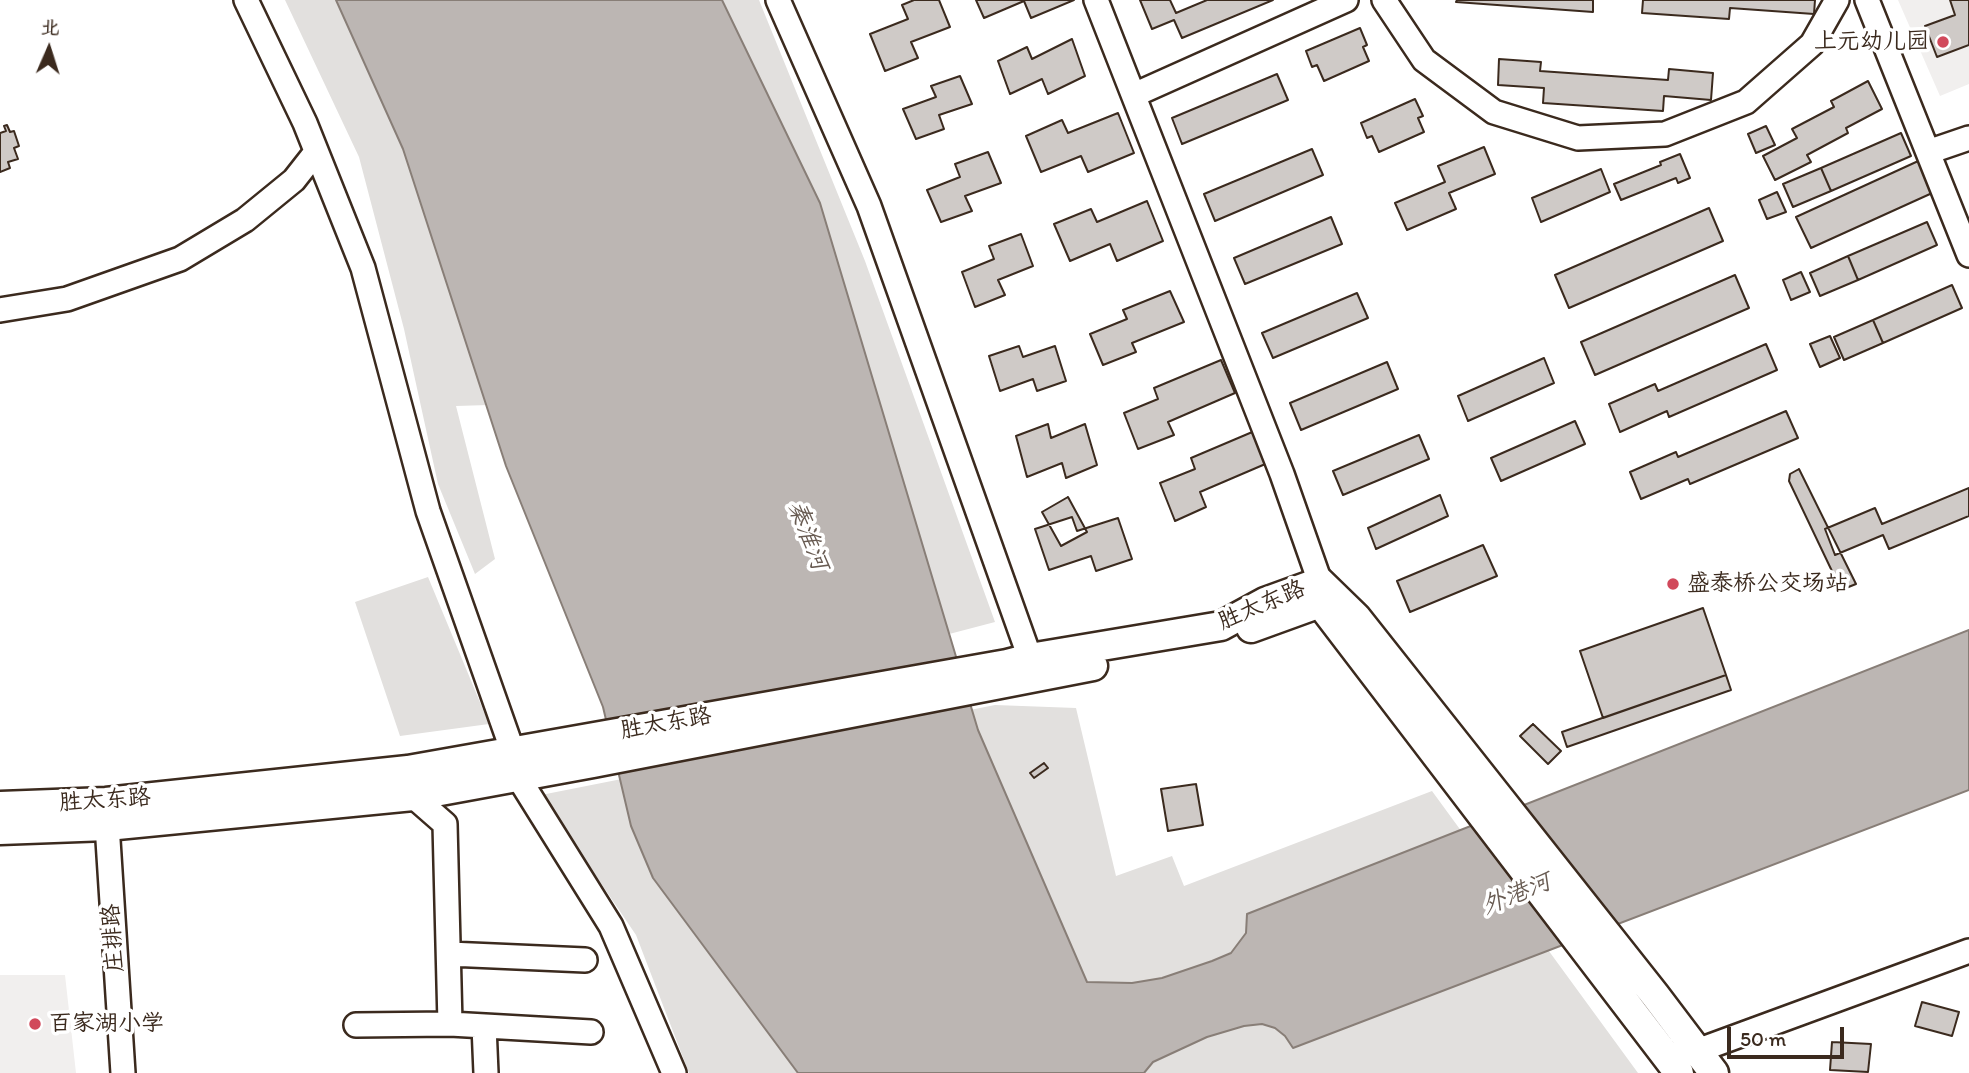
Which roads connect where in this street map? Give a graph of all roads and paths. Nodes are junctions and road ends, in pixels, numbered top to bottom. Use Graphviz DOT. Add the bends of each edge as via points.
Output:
graph roads {
  1 [pos="246,0"];
  2 [pos="778,0"];
  3 [pos="1096,0"];
  4 [pos="1346,0"];
  5 [pos="1384,0"];
  6 [pos="1837,0"];
  7 [pos="1867,0"];
  8 [pos="1134,95"];
  9 [pos="1969,138"];
  10 [pos="316,152"];
  11 [pos="1928,152"];
  12 [pos="1969,255"];
  13 [pos="0,310"];
  14 [pos="1320,592"];
  15 [pos="1021,670"];
  16 [pos="516,764"];
  17 [pos="1466,774"];
  18 [pos="413,796"];
  19 [pos="0,806"];
  20 [pos="106,814"];
  21 [pos="0,831"];
  22 [pos="1969,951"];
  23 [pos="449,954"];
  24 [pos="585,960"];
  25 [pos="450,1024"];
  26 [pos="356,1025"];
  27 [pos="484,1026"];
  28 [pos="591,1032"];
  29 [pos="1705,1062"];
  30 [pos="123,1073"];
  31 [pos="486,1073"];
  32 [pos="674,1073"];
  33 [pos="1679,1073"];
  1 -- 10 [label="street"];
  2 -- 15 [label="street" via="869,206"];
  3 -- 8 [label="street, 胜太东路"];
  4 -- 8 [label="street"];
  5 -- 6 [label="street" via="1423,60 1494,112 1577,138 1665,134 1746,102 1812,44"];
  7 -- 11 [label="street"];
  8 -- 14 [label="street, 胜太东路" via="1277,462"];
  9 -- 11 [label="street"];
  10 -- 13 [label="street" via="295,180 245,220 180,259 67,299"];
  10 -- 16 [label="street" via="363,268 428,511"];
  11 -- 12 [label="street"];
  14 -- 15 [label="main road, 胜太东路" via="1219,640"];
  14 -- 17 [label="main road, 胜太东路"];
  15 -- 16 [label="main road, 胜太东路"];
  16 -- 18 [label="main road, 胜太东路"];
  16 -- 20 [label="main road, 胜太东路" via="408,770"];
  16 -- 32 [label="street" via="611,926"];
  17 -- 29 [label="main road, 胜太东路" via="1655,995"];
  17 -- 33 [label="main road, 胜太东路"];
  18 -- 20 [label="main road, 胜太东路"];
  18 -- 23 [label="street" via="445,824"];
  19 -- 20 [label="main road, 胜太东路"];
  20 -- 21 [label="main road, 胜太东路"];
  20 -- 30 [label="street, 庄排路"];
  22 -- 29 [label="street"];
  23 -- 24 [label="street"];
  23 -- 25 [label="street"];
  25 -- 26 [label="street"];
  25 -- 27 [label="street"];
  27 -- 28 [label="street"];
  27 -- 31 [label="street"];
}
